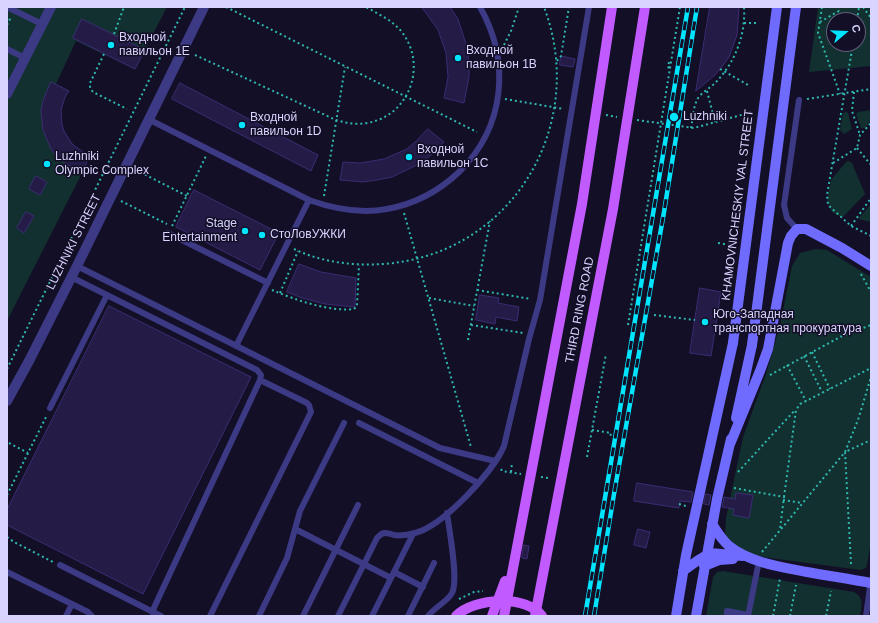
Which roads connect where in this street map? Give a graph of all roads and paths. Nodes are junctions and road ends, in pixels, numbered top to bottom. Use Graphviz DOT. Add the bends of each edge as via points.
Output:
graph roads {
  1 [pos="7,7"];
  2 [pos="50,7"];
  3 [pos="124,7"];
  4 [pos="185,7"];
  5 [pos="204,7"];
  6 [pos="226,7"];
  7 [pos="366,7"];
  8 [pos="480,7"];
  9 [pos="519,7"];
  10 [pos="544,7"];
  11 [pos="569,7"];
  12 [pos="589,7"];
  13 [pos="612,7"];
  14 [pos="645,7"];
  15 [pos="680,7"];
  16 [pos="744,7"];
  17 [pos="777,7"];
  18 [pos="796,7"];
  19 [pos="822,7"];
  20 [pos="863,7"];
  21 [pos="871,18"];
  22 [pos="826,19"];
  23 [pos="820,22"];
  24 [pos="744,23"];
  25 [pos="758,23"];
  26 [pos="42,24"];
  27 [pos="114,34"];
  28 [pos="7,49"];
  29 [pos="852,52"];
  30 [pos="104,54"];
  31 [pos="195,55"];
  32 [pos="498,56"];
  33 [pos="25,58"];
  34 [pos="557,61"];
  35 [pos="669,62"];
  36 [pos="345,67"];
  37 [pos="670,68"];
  38 [pos="720,69"];
  39 [pos="725,72"];
  40 [pos="750,86"];
  41 [pos="871,89"];
  42 [pos="707,91"];
  43 [pos="854,92"];
  44 [pos="845,93"];
  45 [pos="7,94"];
  46 [pos="840,94"];
  47 [pos="406,97"];
  48 [pos="498,98"];
  49 [pos="800,100"];
  50 [pos="555,107"];
  51 [pos="127,109"];
  52 [pos="572,110"];
  53 [pos="754,112"];
  54 [pos="605,115"];
  55 [pos="620,117"];
  56 [pos="148,119"];
  57 [pos="336,120"];
  58 [pos="635,120"];
  59 [pos="715,122"];
  60 [pos="871,123"];
  61 [pos="691,128"];
  62 [pos="860,136"];
  63 [pos="485,137"];
  64 [pos="857,148"];
  65 [pos="209,150"];
  66 [pos="833,163"];
  67 [pos="871,165"];
  68 [pos="135,170"];
  69 [pos="187,196"];
  70 [pos="871,198"];
  71 [pos="120,200"];
  72 [pos="309,200"];
  73 [pos="322,204"];
  74 [pos="402,206"];
  75 [pos="490,221"];
  76 [pos="852,226"];
  77 [pos="797,229"];
  78 [pos="168,233"];
  79 [pos="871,236"];
  80 [pos="718,243"];
  81 [pos="730,245"];
  82 [pos="286,246"];
  83 [pos="298,251"];
  84 [pos="418,259"];
  85 [pos="359,265"];
  86 [pos="77,266"];
  87 [pos="871,266"];
  88 [pos="861,274"];
  89 [pos="71,277"];
  90 [pos="266,285"];
  91 [pos="477,290"];
  92 [pos="871,292"];
  93 [pos="280,293"];
  94 [pos="107,295"];
  95 [pos="429,298"];
  96 [pos="540,300"];
  97 [pos="474,306"];
  98 [pos="654,315"];
  99 [pos="695,320"];
  100 [pos="471,324"];
  101 [pos="628,325"];
  102 [pos="871,325"];
  103 [pos="530,334"];
  104 [pos="468,340"];
  105 [pos="236,346"];
  106 [pos="812,352"];
  107 [pos="606,354"];
  108 [pos="804,356"];
  109 [pos="787,365"];
  110 [pos="871,368"];
  111 [pos="7,369"];
  112 [pos="769,375"];
  113 [pos="871,377"];
  114 [pos="260,380"];
  115 [pos="830,389"];
  116 [pos="822,392"];
  117 [pos="806,400"];
  118 [pos="7,401"];
  119 [pos="50,408"];
  120 [pos="796,410"];
  121 [pos="344,422"];
  122 [pos="359,423"];
  123 [pos="592,430"];
  124 [pos="610,438"];
  125 [pos="871,440"];
  126 [pos="9,443"];
  127 [pos="730,444"];
  128 [pos="845,452"];
  129 [pos="28,453"];
  130 [pos="474,456"];
  131 [pos="587,457"];
  132 [pos="495,461"];
  133 [pos="512,463"];
  134 [pos="511,472"];
  135 [pos="738,472"];
  136 [pos="478,483"];
  137 [pos="734,488"];
  138 [pos="7,495"];
  139 [pos="783,499"];
  140 [pos="802,503"];
  141 [pos="679,504"];
  142 [pos="358,505"];
  143 [pos="686,506"];
  144 [pos="447,513"];
  145 [pos="712,524"];
  146 [pos="295,529"];
  147 [pos="780,531"];
  148 [pos="413,534"];
  149 [pos="7,537"];
  150 [pos="518,539"];
  151 [pos="336,550"];
  152 [pos="707,555"];
  153 [pos="747,556"];
  154 [pos="760,557"];
  155 [pos="434,563"];
  156 [pos="364,564"];
  157 [pos="851,564"];
  158 [pos="60,565"];
  159 [pos="704,566"];
  160 [pos="782,567"];
  161 [pos="7,572"];
  162 [pos="683,572"];
  163 [pos="393,575"];
  164 [pos="871,580"];
  165 [pos="871,583"];
  166 [pos="796,585"];
  167 [pos="423,587"];
  168 [pos="831,591"];
  169 [pos="72,604"];
  170 [pos="152,612"];
  171 [pos="748,615"];
  172 [pos="66,616"];
  173 [pos="92,616"];
  174 [pos="161,616"];
  175 [pos="210,616"];
  176 [pos="259,616"];
  177 [pos="302,616"];
  178 [pos="338,616"];
  179 [pos="372,616"];
  180 [pos="408,616"];
  181 [pos="428,616"];
  182 [pos="456,616"];
  183 [pos="492,616"];
  184 [pos="504,616"];
  185 [pos="535,616"];
  186 [pos="542,616"];
  187 [pos="676,616"];
  188 [pos="696,616"];
  189 [pos="727,616"];
  190 [pos="773,616"];
  191 [pos="790,616"];
  192 [pos="826,616"];
  193 [pos="866,616"];
  1 -- 26 [label="lane"];
  2 -- 26 [label="street"];
  3 -- 27 [label="path"];
  4 -- 111 [label="path"];
  5 -- 56 [label="street, LUZHNIKI STREET"];
  6 -- 36 [label="path"];
  7 -- 47 [label="path" via="393,22 409,44 414,60 414,71"];
  8 -- 32 [label="lane" via="488,22"];
  9 -- 32 [label="path"];
  10 -- 34 [label="path" via="552,31"];
  11 -- 34 [label="path" via="561,56"];
  12 -- 52 [label="lane"];
  13 -- 150 [label="main road, THIRD RING ROAD, bridge" via="582,204"];
  14 -- 185 [label="main road, THIRD RING ROAD, bridge" via="613,209"];
  15 -- 37 [label="path"];
  16 -- 24 [label="path"];
  17 -- 162 [label="main road, KHAMOVNICHESKIY VAL STREET, bridge" via="733,343"];
  18 -- 127 [label="main road, bridge" via="752,345"];
  19 -- 23 [label="path"];
  20 -- 21 [label="path"];
  22 -- 23 [label="path"];
  23 -- 46 [label="path" via="818,33"];
  24 -- 25 [label="path"];
  24 -- 39 [label="path" via="737,48"];
  26 -- 33 [label="street"];
  28 -- 33 [label="lane"];
  29 -- 44 [label="path"];
  30 -- 51 [label="path" via="90,88"];
  31 -- 57 [label="path"];
  32 -- 48 [label="lane"];
  33 -- 45 [label="street"];
  34 -- 50 [label="path"];
  35 -- 37 [label="path"];
  36 -- 47 [label="path"];
  36 -- 57 [label="path"];
  37 -- 101 [label="path"];
  38 -- 39 [label="path"];
  39 -- 40 [label="path"];
  39 -- 42 [label="path"];
  41 -- 43 [label="path"];
  42 -- 59 [label="path"];
  42 -- 61 [label="path" via="700,95 696,102"];
  43 -- 44 [label="path"];
  43 -- 62 [label="path" via="852,111"];
  44 -- 46 [label="path"];
  44 -- 66 [label="path"];
  46 -- 49 [label="path"];
  47 -- 57 [label="path" via="395,110 376,121 355,124"];
  47 -- 63 [label="path"];
  48 -- 50 [label="path"];
  48 -- 63 [label="lane"];
  49 -- 77 [label="lane" via="784,205 787,218"];
  50 -- 52 [label="path"];
  50 -- 75 [label="path" via="546,141 531,173 510,202"];
  52 -- 96 [label="lane"];
  53 -- 59 [label="path"];
  54 -- 55 [label="path"];
  56 -- 65 [label="lane"];
  56 -- 86 [label="street, LUZHNIKI STREET"];
  57 -- 73 [label="path"];
  58 -- 61 [label="path"];
  59 -- 61 [label="path"];
  60 -- 62 [label="path"];
  62 -- 64 [label="path"];
  63 -- 74 [label="lane" via="469,162 447,183 426,196"];
  64 -- 66 [label="path"];
  64 -- 67 [label="path"];
  65 -- 69 [label="path"];
  65 -- 72 [label="lane"];
  66 -- 76 [label="path" via="827,195 828,205"];
  68 -- 69 [label="path"];
  69 -- 71 [label="path" via="171,226"];
  70 -- 76 [label="path"];
  72 -- 73 [label="lane"];
  72 -- 82 [label="lane"];
  73 -- 74 [label="lane" via="363,211"];
  74 -- 84 [label="path"];
  75 -- 84 [label="path" via="454,245"];
  75 -- 91 [label="path"];
  76 -- 79 [label="path"];
  77 -- 87 [label="main road" via="806,229"];
  77 -- 127 [label="main road" via="790,236 788,243 768,349"];
  78 -- 90 [label="lane"];
  80 -- 81 [label="path"];
  82 -- 83 [label="path"];
  82 -- 90 [label="lane"];
  83 -- 85 [label="path" via="332,261"];
  83 -- 93 [label="path"];
  84 -- 85 [label="path" via="390,264"];
  84 -- 95 [label="path"];
  85 -- 93 [label="path" via="357,306 354,310 317,305"];
  86 -- 89 [label="street, LUZHNIKI STREET"];
  86 -- 105 [label="lane"];
  88 -- 92 [label="path"];
  89 -- 94 [label="lane"];
  89 -- 118 [label="street, LUZHNIKI STREET"];
  90 -- 93 [label="path"];
  90 -- 105 [label="lane"];
  91 -- 96 [label="path"];
  91 -- 97 [label="path"];
  94 -- 114 [label="lane" via="257,370"];
  94 -- 119 [label="lane"];
  95 -- 97 [label="path"];
  95 -- 130 [label="path"];
  96 -- 103 [label="lane"];
  97 -- 100 [label="path"];
  98 -- 99 [label="path"];
  100 -- 103 [label="path"];
  100 -- 104 [label="path"];
  102 -- 106 [label="path" via="842,336"];
  103 -- 132 [label="lane" via="504,446"];
  105 -- 130 [label="lane" via="440,448"];
  106 -- 108 [label="path"];
  106 -- 115 [label="path"];
  107 -- 123 [label="path"];
  108 -- 109 [label="path"];
  108 -- 116 [label="path"];
  109 -- 112 [label="path"];
  109 -- 117 [label="path"];
  110 -- 115 [label="path"];
  113 -- 128 [label="path"];
  114 -- 170 [label="lane"];
  114 -- 175 [label="lane" via="307,403 311,412"];
  115 -- 116 [label="path"];
  116 -- 117 [label="path"];
  117 -- 120 [label="path"];
  119 -- 129 [label="path"];
  120 -- 135 [label="path"];
  120 -- 139 [label="path"];
  121 -- 146 [label="lane" via="302,506"];
  122 -- 136 [label="lane"];
  123 -- 124 [label="path" via="611,433"];
  123 -- 131 [label="path"];
  125 -- 128 [label="path"];
  126 -- 129 [label="path"];
  127 -- 145 [label="main road"];
  128 -- 140 [label="path"];
  128 -- 157 [label="path"];
  129 -- 138 [label="path"];
  130 -- 132 [label="lane"];
  132 -- 136 [label="lane"];
  133 -- 134 [label="path"];
  136 -- 144 [label="lane"];
  137 -- 139 [label="path"];
  139 -- 140 [label="path"];
  139 -- 147 [label="path"];
  140 -- 147 [label="path"];
  141 -- 143 [label="path"];
  142 -- 151 [label="lane"];
  144 -- 148 [label="lane" via="432,526"];
  144 -- 181 [label="lane" via="455,586 449,597"];
  145 -- 152 [label="main road"];
  145 -- 153 [label="main road" via="729,546"];
  146 -- 151 [label="lane"];
  146 -- 176 [label="lane" via="284,566"];
  147 -- 154 [label="path"];
  148 -- 156 [label="lane" via="381,534"];
  148 -- 163 [label="lane"];
  149 -- 158 [label="path"];
  150 -- 183 [label="main road, bridge"];
  150 -- 184 [label="main road, THIRD RING ROAD, bridge"];
  151 -- 156 [label="lane"];
  151 -- 177 [label="lane"];
  152 -- 153 [label="main road" via="715,553"];
  152 -- 159 [label="main road"];
  152 -- 162 [label="main road"];
  153 -- 154 [label="main road"];
  154 -- 159 [label="main road" via="719,560"];
  154 -- 160 [label="main road"];
  154 -- 171 [label="lane"];
  155 -- 167 [label="lane"];
  156 -- 163 [label="lane"];
  156 -- 178 [label="lane"];
  158 -- 170 [label="lane"];
  159 -- 188 [label="main road"];
  160 -- 165 [label="main road"];
  160 -- 190 [label="path"];
  161 -- 169 [label="lane"];
  162 -- 187 [label="main road, KHAMOVNICHESKIY VAL STREET"];
  163 -- 167 [label="lane"];
  163 -- 179 [label="lane"];
  164 -- 165 [label="lane"];
  165 -- 193 [label="lane"];
  166 -- 191 [label="path"];
  167 -- 180 [label="lane"];
  168 -- 192 [label="path"];
  169 -- 172 [label="lane"];
  169 -- 173 [label="lane"];
  170 -- 174 [label="lane"];
  171 -- 189 [label="lane" via="727,612"];
  182 -- 186 [label="main road" via="485,602 506,601 522,603 539,611"];
}
